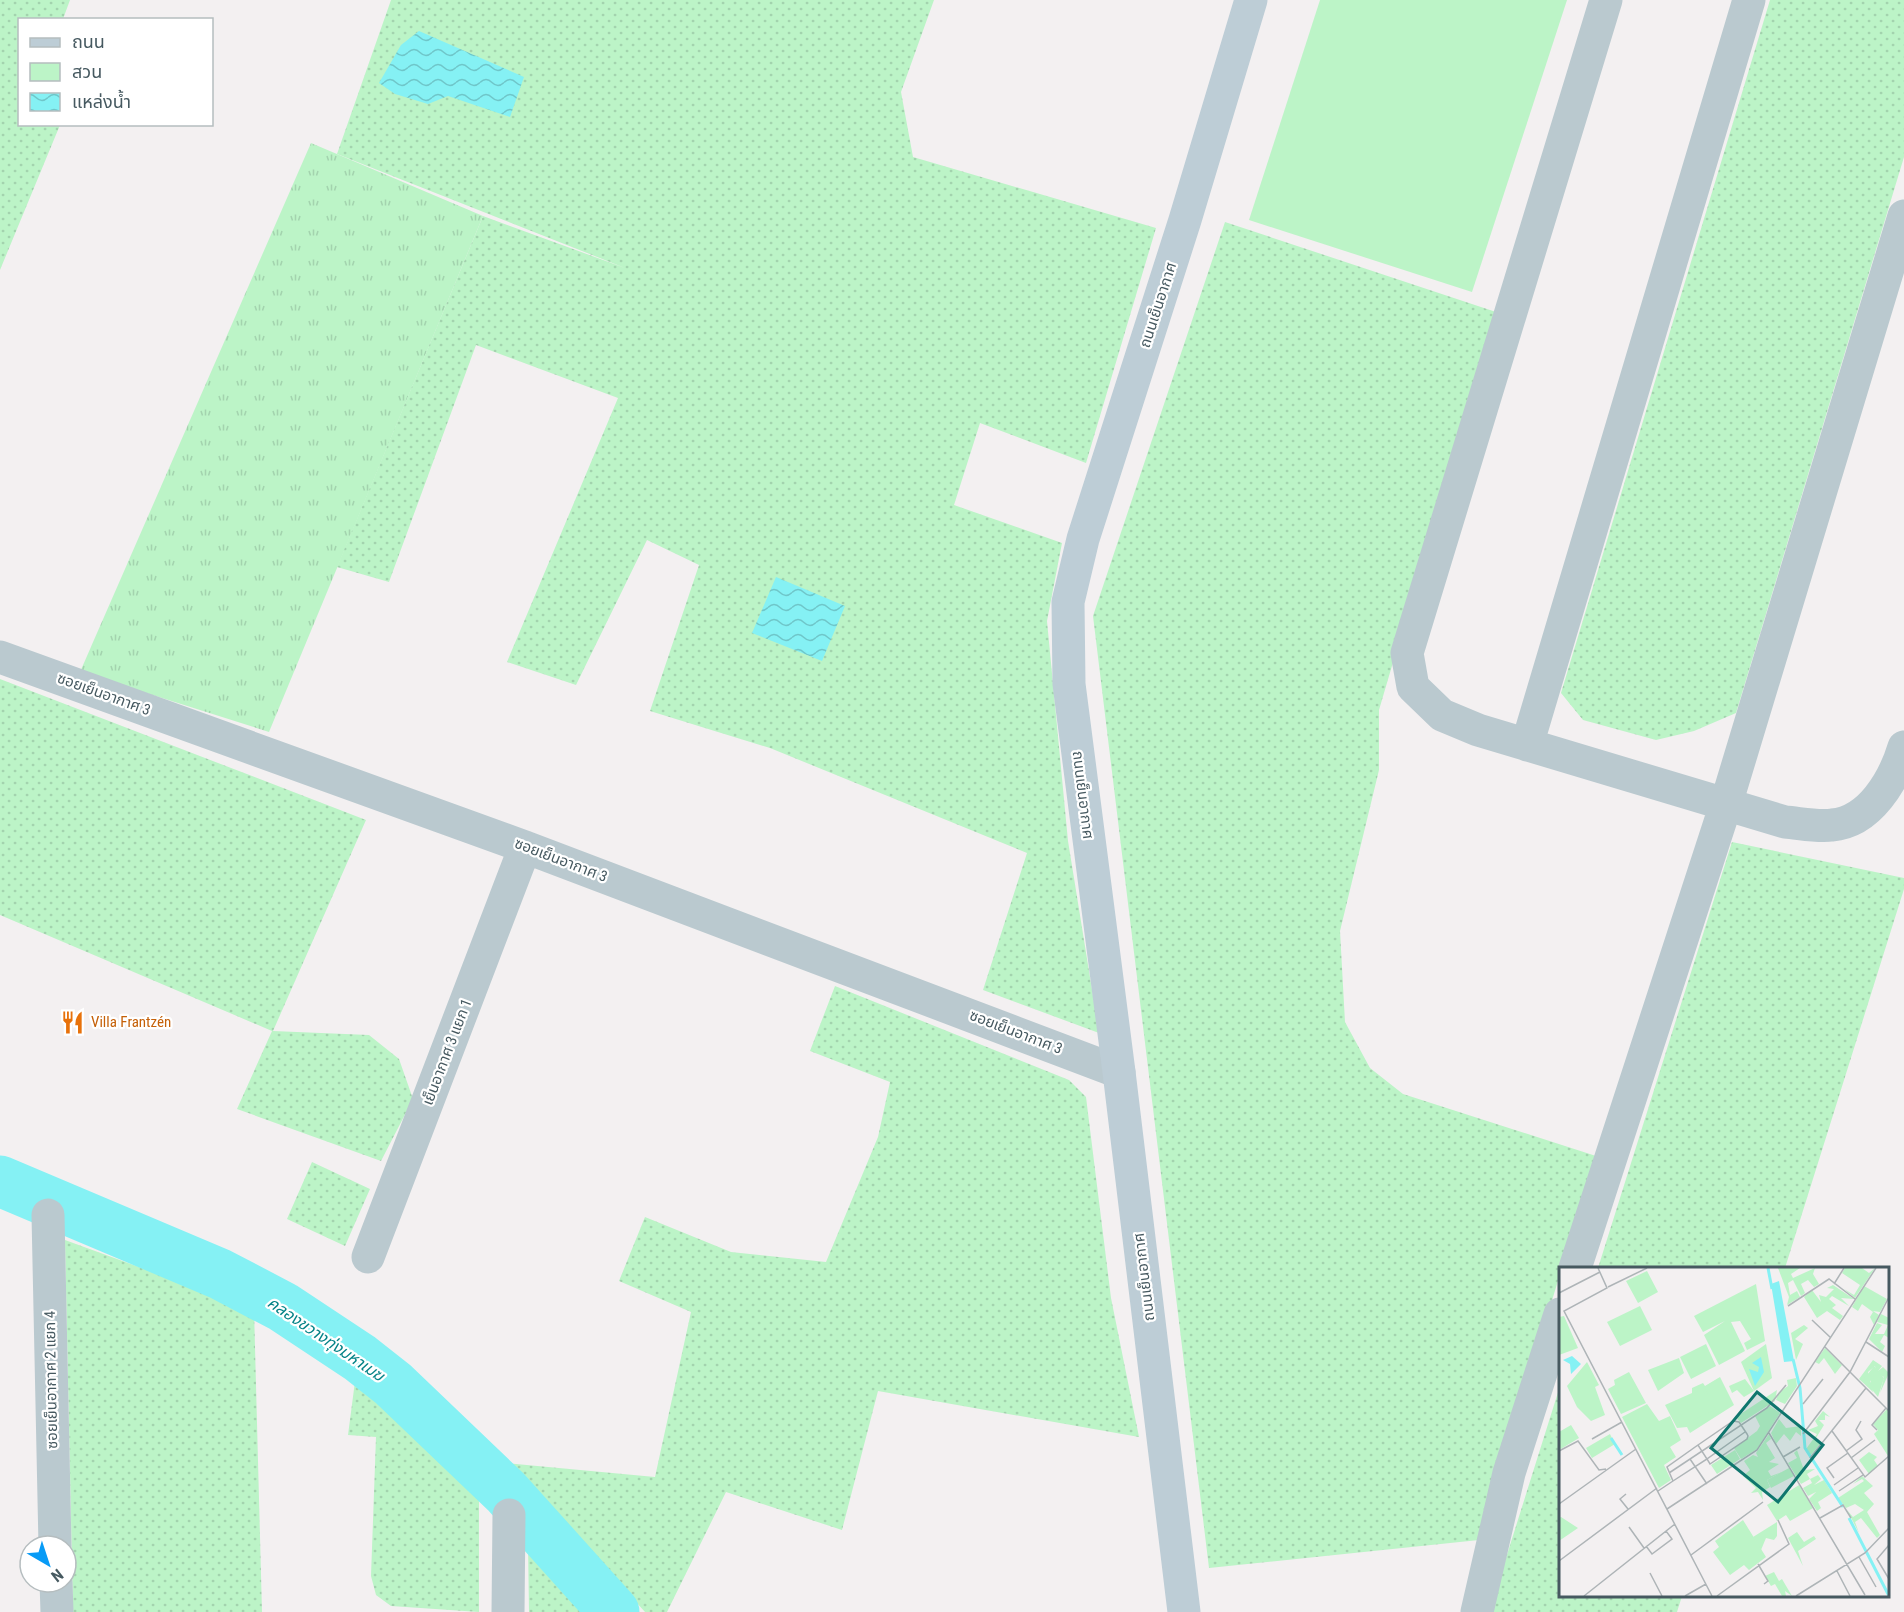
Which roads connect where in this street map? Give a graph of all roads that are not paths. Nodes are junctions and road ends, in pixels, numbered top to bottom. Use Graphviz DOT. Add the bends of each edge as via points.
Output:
graph roads {
  1 [pos="1251,0"];
  2 [pos="1605,0"];
  3 [pos="1749,0"];
  4 [pos="1904,216"];
  5 [pos="0,657"];
  6 [pos="1527,745"];
  7 [pos="1904,747"];
  8 [pos="1726,804"];
  9 [pos="525,847"];
  10 [pos="1119,1072"];
  11 [pos="48,1215"];
  12 [pos="368,1257"];
  13 [pos="1576,1267"];
  14 [pos="1559,1317"];
  15 [pos="509,1515"];
  16 [pos="55,1534"];
  17 [pos="56,1594"];
  18 [pos="57,1612"];
  19 [pos="508,1612"];
  20 [pos="1184,1612"];
  21 [pos="1477,1612"];
  1 -- 10 [label="street, ถนนเย็นอากาศ" via="1083,539 1068,602 1068,684"];
  2 -- 6 [label="street" via="1407,653 1413,687 1442,715"];
  3 -- 6 [label="street"];
  4 -- 8 [label="street"];
  5 -- 9 [label="street, ซอยเย็นอากาศ 3"];
  6 -- 8 [label="street"];
  7 -- 8 [label="street" via="1879,796 1858,818 1832,825 1785,822"];
  8 -- 13 [label="street"];
  9 -- 10 [label="street, ซอยเย็นอากาศ 3"];
  9 -- 12 [label="street, เย็นอากาศ 3 แยก 1"];
  10 -- 20 [label="street, ถนนเย็นอากาศ"];
  11 -- 16 [label="street, ซอยเย็นอากาศ 2 แยก 4"];
  14 -- 21 [label="street" via="1509,1473"];
  15 -- 19 [label="street"];
  17 -- 18 [label="street"];
}
